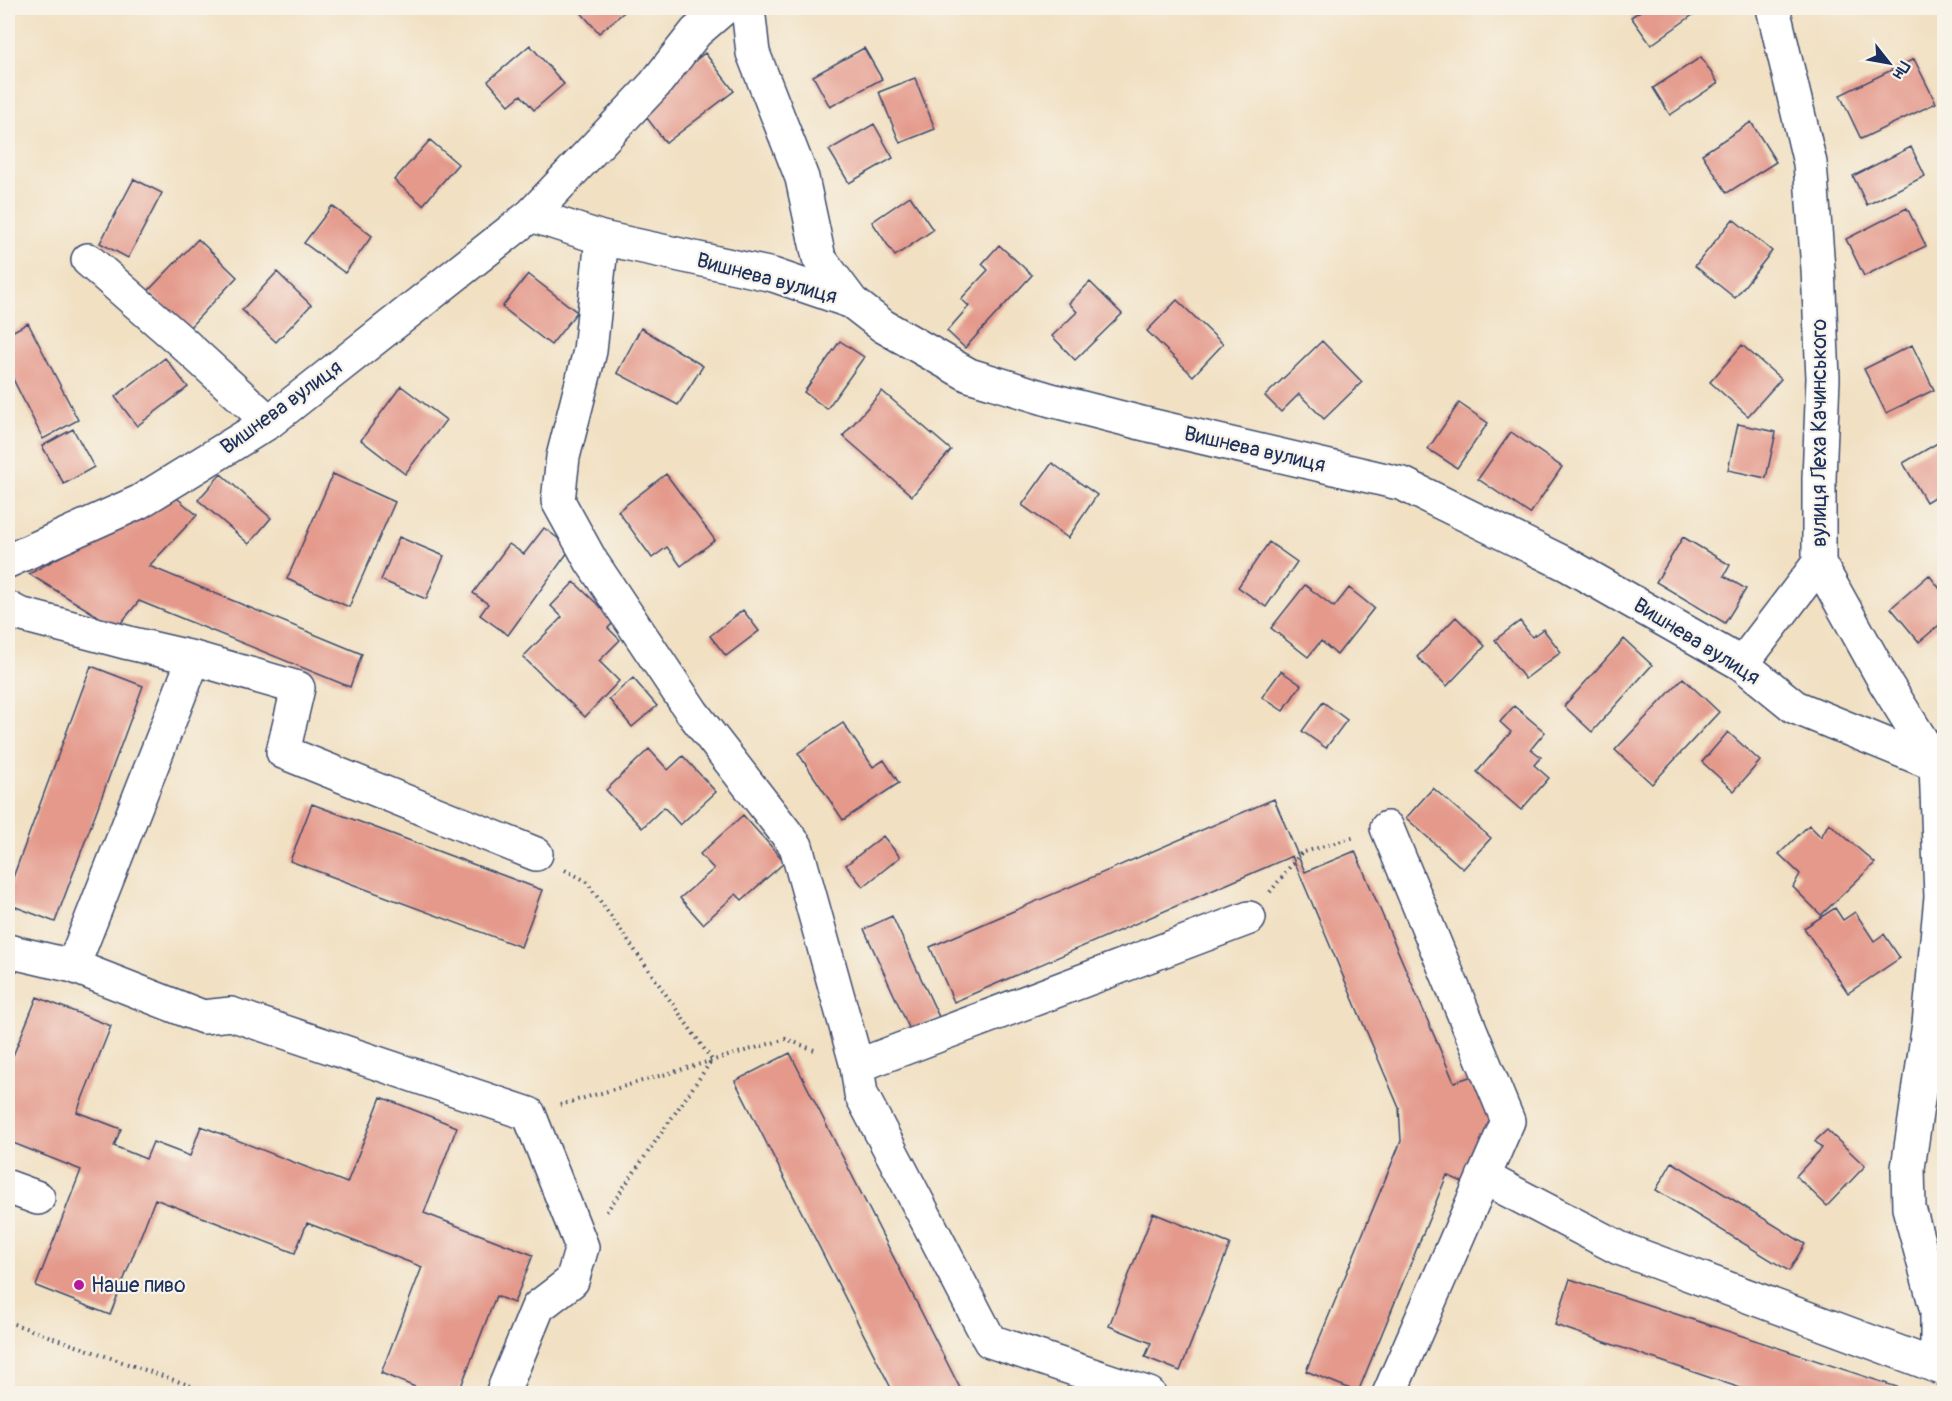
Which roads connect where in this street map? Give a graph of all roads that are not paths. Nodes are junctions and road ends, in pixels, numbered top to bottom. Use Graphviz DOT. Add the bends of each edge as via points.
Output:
graph roads {
  1 [pos="724,8"];
  2 [pos="748,8"];
  3 [pos="1773,8"];
  4 [pos="531,215"];
  5 [pos="602,238"];
  6 [pos="88,260"];
  7 [pos="852,302"];
  8 [pos="269,422"];
  9 [pos="8,561"];
  10 [pos="1819,563"];
  11 [pos="8,608"];
  12 [pos="194,658"];
  13 [pos="1742,664"];
  14 [pos="1940,766"];
  15 [pos="1388,828"];
  16 [pos="536,854"];
  17 [pos="1249,918"];
  18 [pos="8,951"];
  19 [pos="73,966"];
  20 [pos="857,1066"];
  21 [pos="1483,1177"];
  22 [pos="8,1187"];
  23 [pos="38,1198"];
  24 [pos="1941,1368"];
  25 [pos="502,1394"];
  26 [pos="1149,1394"];
  27 [pos="1389,1394"];
  1 -- 4 [label="street, Вишнева вулиця" via="696,32 655,84"];
  2 -- 7 [label="street" via="753,53 802,178 819,258"];
  3 -- 10 [label="street, вулиця Леха Качинського" via="1810,163 1823,378"];
  4 -- 5 [label="street, Вишнева вулиця"];
  4 -- 8 [label="street, Вишнева вулиця"];
  5 -- 7 [label="street, Вишнева вулиця" via="773,275"];
  5 -- 20 [label="street" via="590,351 563,457 558,501 591,561 692,712 796,846"];
  6 -- 8 [label="street"];
  7 -- 13 [label="street, Вишнева вулиця" via="883,326 969,375 1145,424 1403,484 1568,565"];
  8 -- 9 [label="street, Вишнева вулиця" via="139,502"];
  10 -- 13 [label="street"];
  10 -- 14 [label="street, вулиця Леха Качинського" via="1885,682"];
  11 -- 12 [label="street"];
  12 -- 16 [label="street" via="298,688 283,752"];
  12 -- 19 [label="street"];
  13 -- 14 [label="street, Вишнева вулиця" via="1795,707"];
  14 -- 24 [label="street, вулиця Леха Качинського" via="1941,897 1929,1024 1908,1168 1909,1208 1937,1311"];
  15 -- 21 [label="street" via="1508,1121"];
  17 -- 20 [label="street"];
  18 -- 19 [label="street"];
  19 -- 25 [label="street" via="203,1017 231,1014 529,1114 582,1247 572,1281 538,1306"];
  20 -- 26 [label="street" via="861,1094 990,1341"];
  21 -- 24 [label="street" via="1619,1248"];
  21 -- 27 [label="street"];
  22 -- 23 [label="street"];
}
